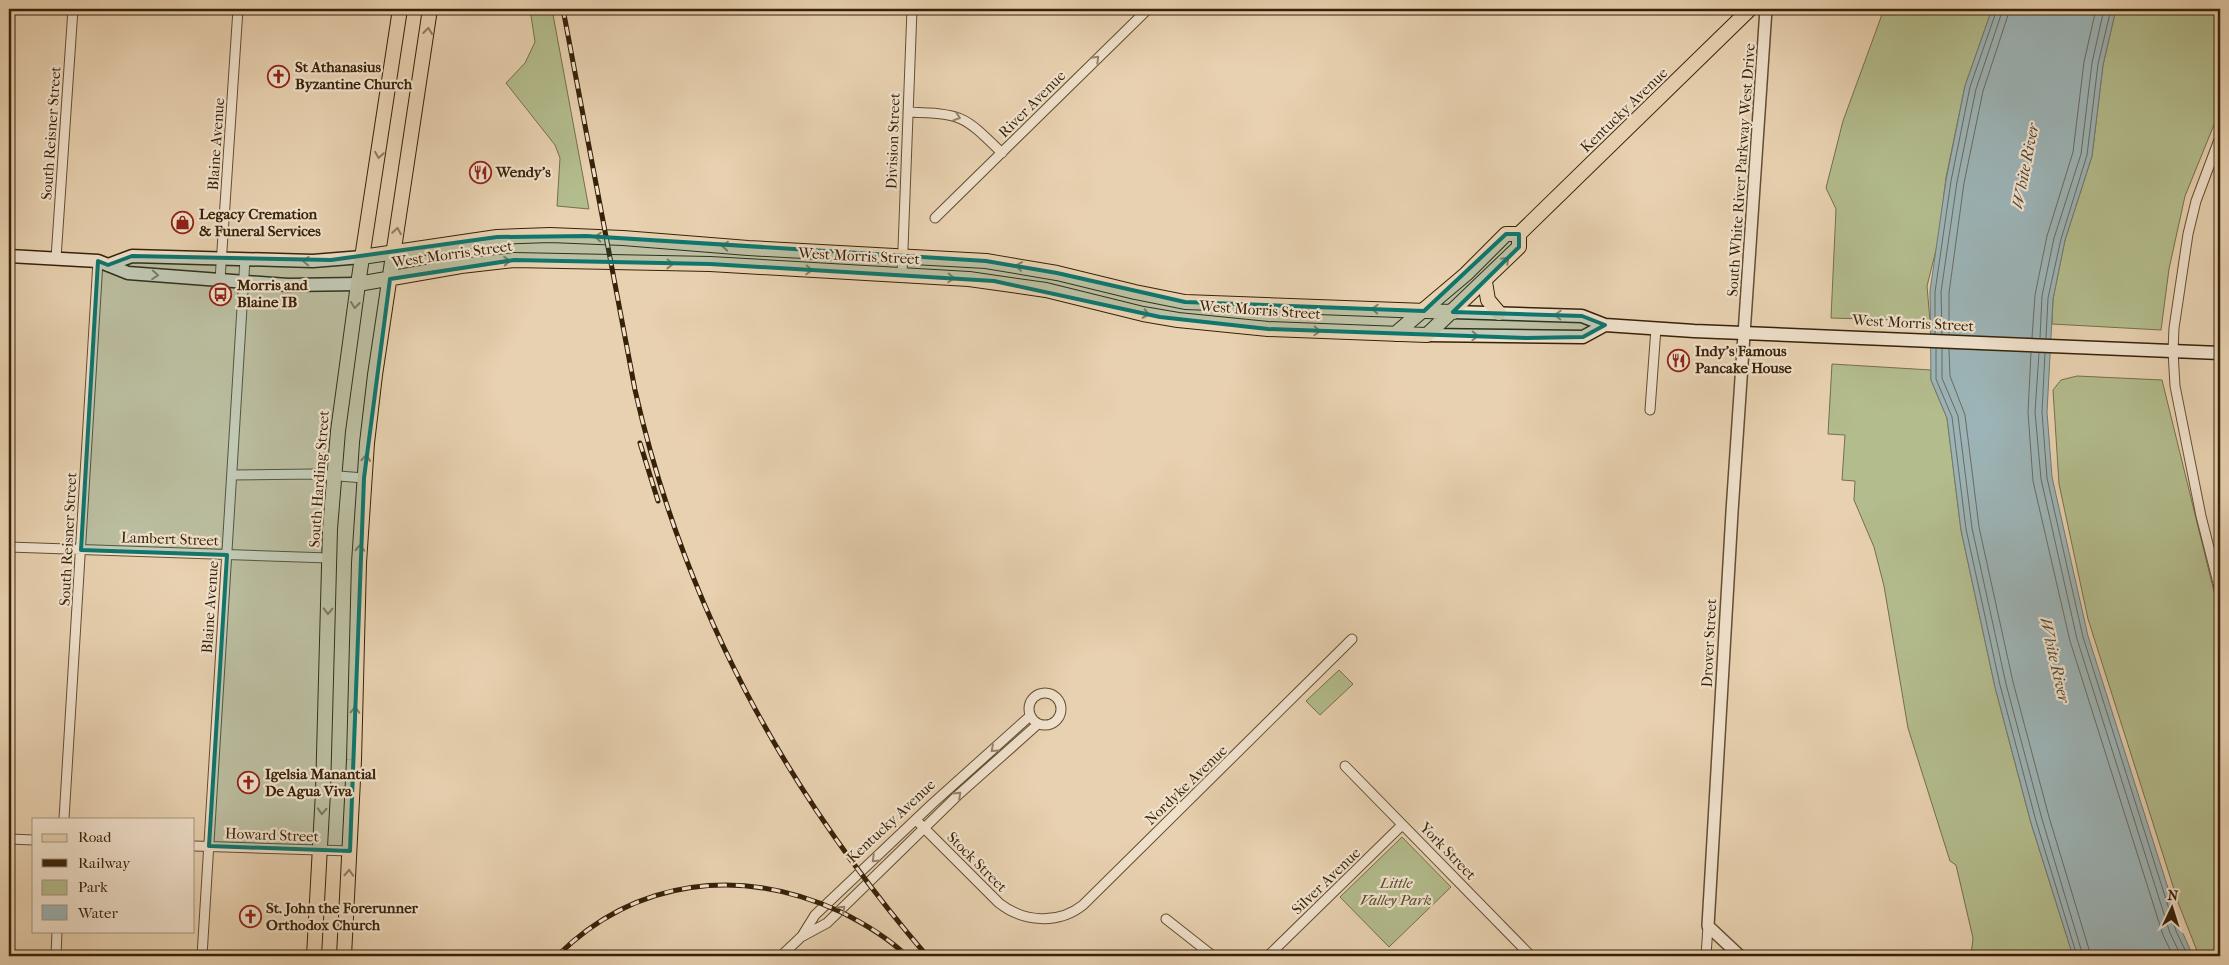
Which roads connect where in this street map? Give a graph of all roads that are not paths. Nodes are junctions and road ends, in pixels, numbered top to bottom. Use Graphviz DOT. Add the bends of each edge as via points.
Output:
graph roads {
  1 [pos="73,9"];
  2 [pos="238,9"];
  3 [pos="400,9"];
  4 [pos="430,9"];
  5 [pos="912,9"];
  6 [pos="1148,9"];
  7 [pos="1750,9"];
  8 [pos="1766,9"];
  9 [pos="908,112"];
  10 [pos="2220,137"];
  11 [pos="1002,153"];
  12 [pos="935,218"];
  13 [pos="1519,234"];
  14 [pos="394,253"];
  15 [pos="9,256"];
  16 [pos="903,256"];
  17 [pos="362,257"];
  18 [pos="56,258"];
  19 [pos="222,258"];
  20 [pos="245,259"];
  21 [pos="103,263"];
  22 [pos="902,275"];
  23 [pos="390,279"];
  24 [pos="220,280"];
  25 [pos="244,282"];
  26 [pos="1484,282"];
  27 [pos="358,284"];
  28 [pos="1016,284"];
  29 [pos="1105,284"];
  30 [pos="1226,304"];
  31 [pos="1119,308"];
  32 [pos="1424,311"];
  33 [pos="1452,312"];
  34 [pos="1499,313"];
  35 [pos="1605,325"];
  36 [pos="1656,328"];
  37 [pos="1745,332"];
  38 [pos="1395,334"];
  39 [pos="1427,335"];
  40 [pos="2173,352"];
  41 [pos="2220,354"];
  42 [pos="1650,410"];
  43 [pos="232,475"];
  44 [pos="334,475"];
  45 [pos="364,478"];
  46 [pos="9,547"];
  47 [pos="81,550"];
  48 [pos="227,555"];
  49 [pos="329,558"];
  50 [pos="2220,591"];
  51 [pos="1352,639"];
  52 [pos="1030,716"];
  53 [pos="1038,724"];
  54 [pos="1345,766"];
  55 [pos="64,818"];
  56 [pos="916,820"];
  57 [pos="1402,824"];
  58 [pos="924,828"];
  59 [pos="9,840"];
  60 [pos="32,840"];
  61 [pos="195,846"];
  62 [pos="209,846"];
  63 [pos="320,850"];
  64 [pos="350,851"];
  65 [pos="1024,916"];
  66 [pos="1166,919"];
  67 [pos="1708,926"];
  68 [pos="57,932"];
  69 [pos="802,936"];
  70 [pos="56,956"];
  71 [pos="202,956"];
  72 [pos="314,956"];
  73 [pos="344,956"];
  74 [pos="781,956"];
  75 [pos="1213,956"];
  76 [pos="1268,956"];
  77 [pos="1532,956"];
  78 [pos="1706,956"];
  79 [pos="1740,956"];
  1 -- 18 [label="street, South Reisner Street"];
  2 -- 19 [label="street, Blaine Avenue"];
  3 -- 17 [label="main road, South Harding Street, one-way"];
  14 -- 4 [label="main road, one-way"];
  5 -- 9 [label="street, Division Street"];
  11 -- 6 [label="street, River Avenue, one-way"];
  7 -- 13 [label="main road, Kentucky Avenue"];
  8 -- 37 [label="street, South White River Parkway West Drive"];
  9 -- 11 [label="street, one-way" via="958,116 975,126"];
  9 -- 16 [label="street, Division Street"];
  10 -- 40 [label="street" via="2189,228"];
  11 -- 12 [label="street, River Avenue"];
  26 -- 13 [label="main road, Kentucky Avenue, one-way" via="1519,247"];
  13 -- 32 [label="main road, Kentucky Avenue" via="1506,234"];
  16 -- 14 [label="main road, West Morris Street, one-way" via="550,235 497,237"];
  14 -- 17 [label="main road, West Morris Street"];
  14 -- 23 [label="main road"];
  15 -- 18 [label="main road, West Morris Street"];
  16 -- 22 [label="street, Division Street"];
  29 -- 16 [label="main road, West Morris Street, one-way" via="994,263"];
  17 -- 20 [label="main road, West Morris Street, one-way" via="313,261"];
  17 -- 27 [label="main road, South Harding Street"];
  18 -- 21 [label="main road, West Morris Street"];
  19 -- 20 [label="main road, West Morris Street"];
  19 -- 21 [label="main road, West Morris Street" via="132,256"];
  19 -- 24 [label="street, Blaine Avenue"];
  20 -- 25 [label="street, Blaine Avenue"];
  21 -- 24 [label="main road, West Morris Street, one-way" via="128,273"];
  21 -- 47 [label="street, South Reisner Street"];
  23 -- 22 [label="main road, West Morris Street, one-way" via="481,263 550,260 710,264"];
  22 -- 28 [label="main road, West Morris Street, one-way"];
  23 -- 27 [label="main road, West Morris Street"];
  45 -- 23 [label="main road, one-way" via="371,400"];
  24 -- 25 [label="main road, West Morris Street"];
  25 -- 27 [label="main road, West Morris Street"];
  25 -- 43 [label="street, Blaine Avenue"];
  26 -- 33 [label="main road, Kentucky Avenue"];
  26 -- 34 [label="main road" via="1488,300"];
  27 -- 44 [label="main road, South Harding Street, one-way"];
  28 -- 29 [label="main road" via="1040,279 1092,291"];
  28 -- 31 [label="main road, West Morris Street"];
  29 -- 30 [label="main road, West Morris Street" via="1168,299"];
  30 -- 31 [label="main road" via="1199,310 1138,301"];
  32 -- 30 [label="main road, West Morris Street, one-way"];
  31 -- 38 [label="main road, West Morris Street, one-way" via="1160,318 1216,324"];
  32 -- 33 [label="main road, West Morris Street"];
  32 -- 38 [label="main road, Kentucky Avenue"];
  33 -- 34 [label="main road, West Morris Street"];
  33 -- 39 [label="main road, Kentucky Avenue"];
  35 -- 34 [label="main road, West Morris Street, one-way" via="1582,316"];
  35 -- 36 [label="main road, West Morris Street"];
  39 -- 35 [label="main road, West Morris Street, one-way" via="1583,337"];
  36 -- 37 [label="main road, West Morris Street"];
  36 -- 42 [label="street"];
  37 -- 40 [label="main road, West Morris Street"];
  37 -- 67 [label="street, Drover Street"];
  38 -- 39 [label="main road, West Morris Street"];
  40 -- 41 [label="main road, West Morris Street"];
  40 -- 50 [label="street" via="2175,386"];
  43 -- 44 [label="street"];
  43 -- 48 [label="street, Blaine Avenue"];
  44 -- 45 [label="street"];
  44 -- 49 [label="main road, South Harding Street"];
  64 -- 45 [label="main road, one-way"];
  46 -- 47 [label="street, Lambert Street"];
  47 -- 48 [label="street, Lambert Street"];
  47 -- 55 [label="street, South Reisner Street"];
  48 -- 49 [label="street, Lambert Street"];
  48 -- 62 [label="street, Blaine Avenue"];
  49 -- 63 [label="main road, South Harding Street, one-way"];
  51 -- 65 [label="street, Nordyke Avenue" via="1083,905 1051,919"];
  52 -- 53 [label="street"];
  52 -- 53 [label="street" via="1031,700 1039,694 1050,694 1058,700 1062,710 1058,720 1048,726"];
  52 -- 56 [label="street, Kentucky Avenue, one-way"];
  58 -- 53 [label="street, one-way"];
  54 -- 57 [label="street, York Street"];
  56 -- 58 [label="street, Stock Street"];
  56 -- 69 [label="street, Kentucky Avenue, one-way" via="815,915"];
  57 -- 76 [label="street, Silver Avenue"];
  57 -- 77 [label="street, York Street"];
  58 -- 65 [label="street, Stock Street" via="999,903"];
  69 -- 58 [label="street, one-way" via="827,924"];
  59 -- 60 [label="street"];
  61 -- 62 [label="street, Howard Street"];
  62 -- 63 [label="street, Howard Street"];
  62 -- 71 [label="street, Blaine Avenue"];
  63 -- 64 [label="street, Howard Street"];
  63 -- 72 [label="main road, South Harding Street"];
  73 -- 64 [label="main road, one-way"];
  66 -- 75 [label="street"];
  67 -- 78 [label="street, Drover Street"];
  67 -- 79 [label="street"];
  68 -- 70 [label="street"];
  69 -- 74 [label="street, Kentucky Avenue"];
}
